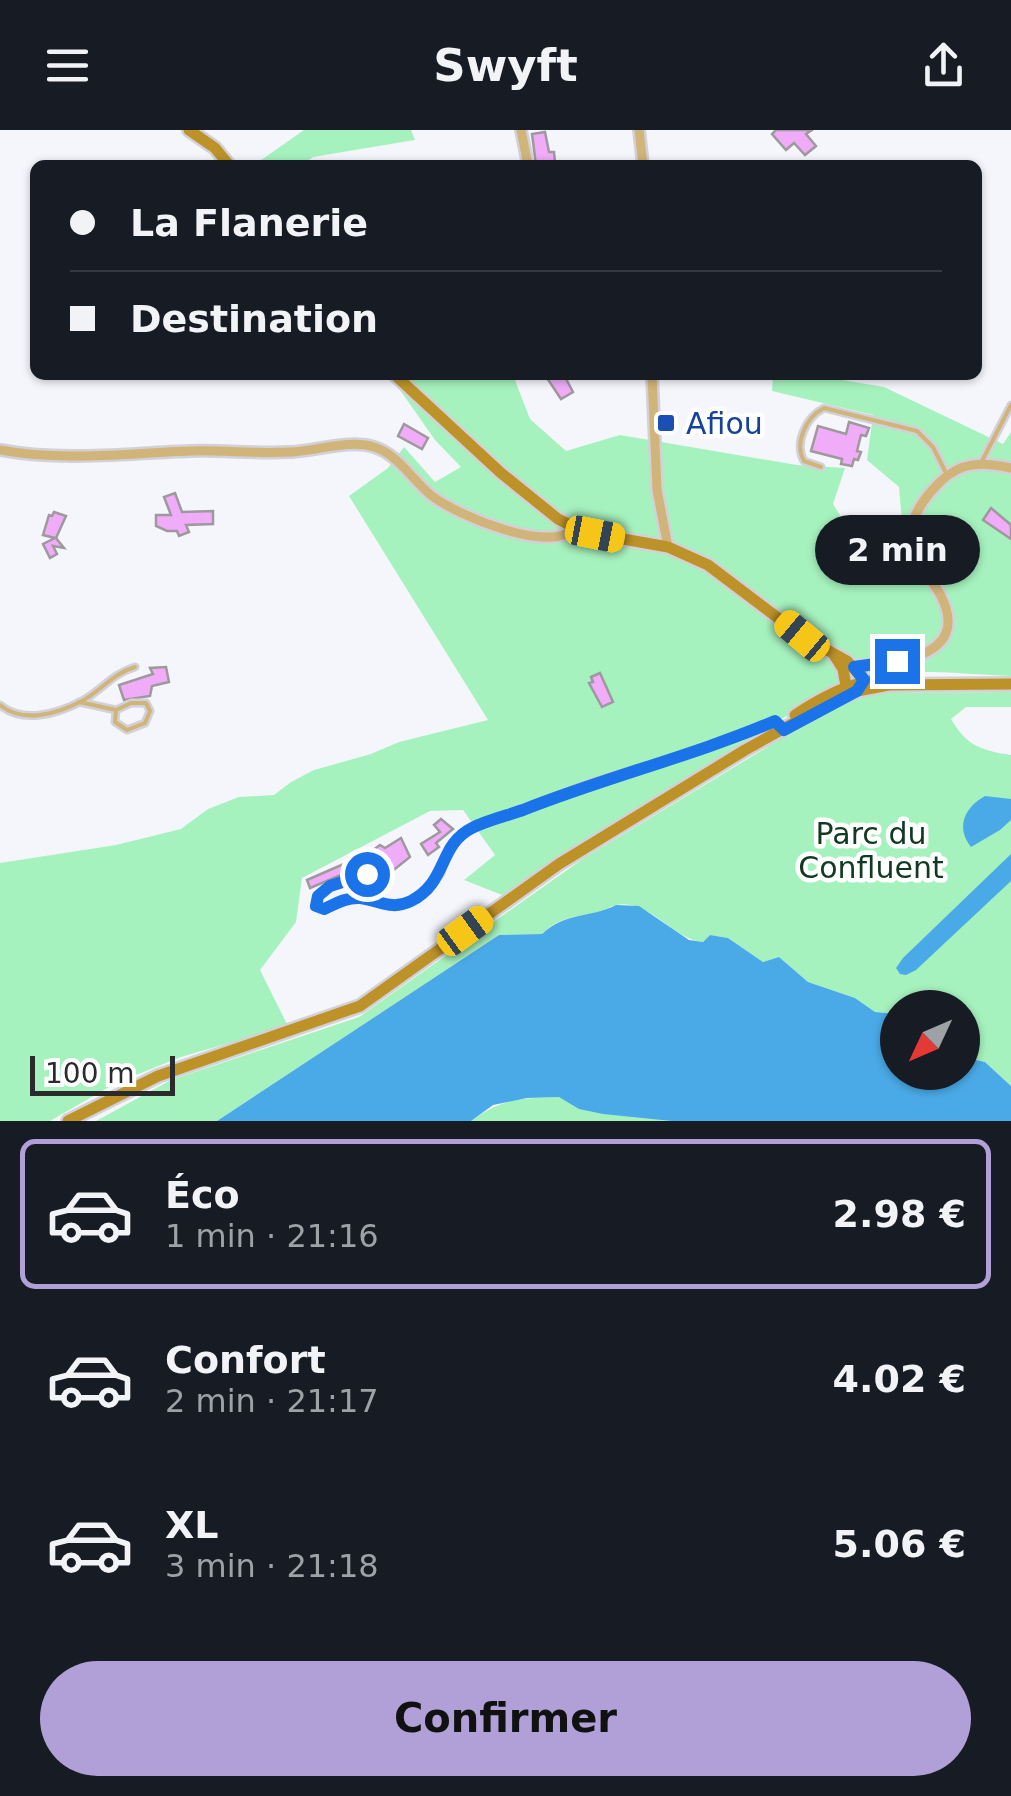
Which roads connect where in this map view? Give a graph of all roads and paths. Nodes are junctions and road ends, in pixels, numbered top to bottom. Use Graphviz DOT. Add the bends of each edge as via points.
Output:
graph roads {
  1 [pos="189,130"];
  2 [pos="521,130"];
  3 [pos="639,130"];
  4 [pos="225,160"];
  5 [pos="527,160"];
  6 [pos="642,160"];
  7 [pos="400,380"];
  8 [pos="652,380"];
  9 [pos="1011,405"];
  10 [pos="0,450"];
  11 [pos="981,463"];
  12 [pos="821,468"];
  13 [pos="1011,468"];
  14 [pos="947,475"];
  15 [pos="574,529"];
  16 [pos="668,547"];
  17 [pos="134,668"];
  18 [pos="848,668"];
  19 [pos="1011,684"];
  20 [pos="856,685"];
  21 [pos="80,702"];
  22 [pos="0,705"];
  23 [pos="116,710"];
  24 [pos="783,727"];
  25 [pos="367,874"];
  26 [pos="68,1121"];
  1 -- 4 [label="main road"];
  2 -- 5 [label="street"];
  3 -- 6 [label="street"];
  7 -- 15 [label="main road"];
  8 -- 16 [label="street" via="657,490"];
  9 -- 11 [label="lane"];
  10 -- 15 [label="street" via="64,457 373,446 432,495 477,521 550,537"];
  11 -- 13 [label="street"];
  11 -- 14 [label="street"];
  12 -- 14 [label="lane" via="804,462 800,446 812,416 824,408 917,432"];
  14 -- 18 [label="street" via="917,511 911,534 948,614 945,635 924,654"];
  15 -- 16 [label="main road"];
  16 -- 18 [label="main road" via="725,576"];
  17 -- 21 [label="lane" via="114,674"];
  18 -- 20 [label="main road"];
  18 -- 20 [label="main road"];
  19 -- 20 [label="main road" via="908,677"];
  20 -- 24 [label="main road"];
  21 -- 22 [label="lane" via="33,716"];
  21 -- 23 [label="lane"];
  23 -- 23 [label="lane" via="146,702 150,711 144,724 127,730 115,722"];
  24 -- 25 [label="lane" via="775,721 470,828 449,846 428,891 406,903 359,898 316,906 330,886"];
  24 -- 26 [label="main road" via="559,864 360,1006 178,1068"];
}
